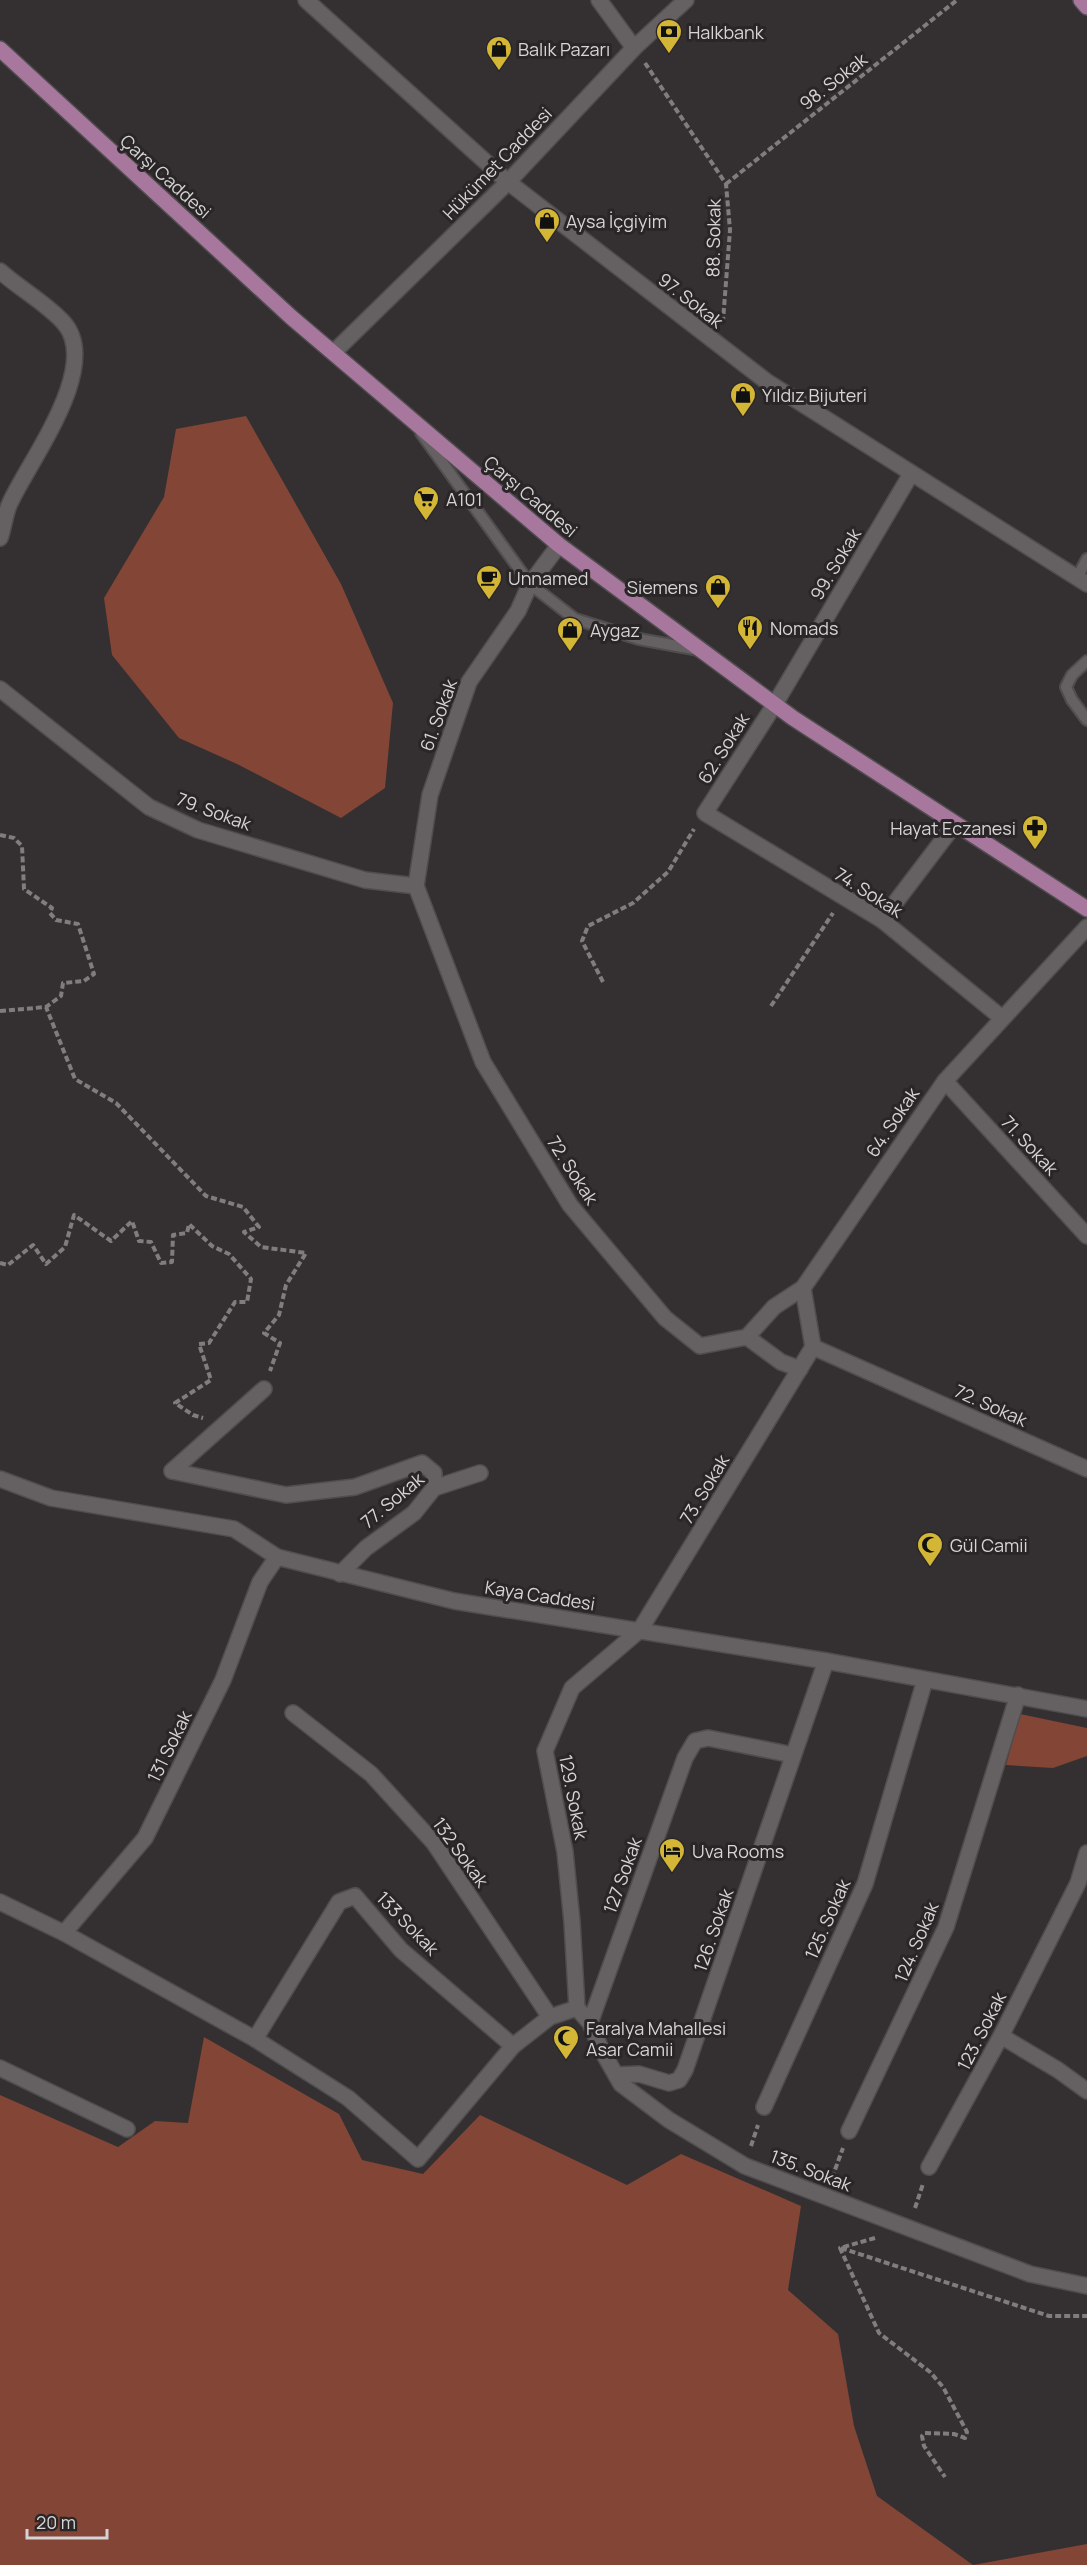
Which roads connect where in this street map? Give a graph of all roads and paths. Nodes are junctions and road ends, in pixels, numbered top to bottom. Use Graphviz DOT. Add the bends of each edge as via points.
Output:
graph roads {
  1 [pos="306,0"];
  2 [pos="598,0"];
  3 [pos="686,0"];
  4 [pos="957,0"];
  5 [pos="1081,0"];
  6 [pos="1087,7"];
  7 [pos="634,48"];
  8 [pos="0,49"];
  9 [pos="508,182"];
  10 [pos="726,183"];
  11 [pos="0,271"];
  12 [pos="721,348"];
  13 [pos="334,352"];
  14 [pos="414,423"];
  15 [pos="911,474"];
  16 [pos="0,538"];
  17 [pos="559,545"];
  18 [pos="1087,559"];
  19 [pos="1082,581"];
  20 [pos="530,584"];
  21 [pos="703,650"];
  22 [pos="1087,661"];
  23 [pos="0,689"];
  24 [pos="774,704"];
  25 [pos="1087,720"];
  26 [pos="705,813"];
  27 [pos="955,824"];
  28 [pos="0,835"];
  29 [pos="416,886"];
  30 [pos="843,897"];
  31 [pos="1087,909"];
  32 [pos="882,921"];
  33 [pos="1087,927"];
  34 [pos="603,982"];
  35 [pos="771,1006"];
  36 [pos="46,1007"];
  37 [pos="0,1011"];
  38 [pos="1002,1018"];
  39 [pos="945,1081"];
  40 [pos="1087,1236"];
  41 [pos="0,1263"];
  42 [pos="802,1288"];
  43 [pos="747,1337"];
  44 [pos="813,1347"];
  45 [pos="800,1369"];
  46 [pos="264,1389"];
  47 [pos="225,1424"];
  48 [pos="1087,1469"];
  49 [pos="480,1473"];
  50 [pos="0,1479"];
  51 [pos="434,1488"];
  52 [pos="277,1557"];
  53 [pos="340,1574"];
  54 [pos="640,1630"];
  55 [pos="826,1662"];
  56 [pos="925,1680"];
  57 [pos="1018,1695"];
  58 [pos="1087,1709"];
  59 [pos="293,1713"];
  60 [pos="792,1755"];
  61 [pos="1087,1853"];
  62 [pos="1083,1885"];
  63 [pos="0,1902"];
  64 [pos="64,1933"];
  65 [pos="577,2008"];
  66 [pos="550,2017"];
  67 [pos="590,2023"];
  68 [pos="1001,2036"];
  69 [pos="255,2038"];
  70 [pos="513,2046"];
  71 [pos="0,2068"];
  72 [pos="616,2075"];
  73 [pos="1087,2091"];
  74 [pos="764,2107"];
  75 [pos="127,2129"];
  76 [pos="849,2131"];
  77 [pos="745,2166"];
  78 [pos="929,2167"];
  79 [pos="826,2195"];
  80 [pos="909,2228"];
  81 [pos="840,2248"];
  82 [pos="1087,2286"];
  83 [pos="1087,2316"];
  84 [pos="945,2477"];
  1 -- 9 [label="street, 97. Sokak"];
  2 -- 7 [label="street"];
  3 -- 7 [label="street, Hükümet Caddesi"];
  4 -- 10 [label="path, 98. Sokak"];
  5 -- 6 [label="main road"];
  7 -- 9 [label="street, Hükümet Caddesi"];
  7 -- 10 [label="path, 88. Sokak"];
  8 -- 13 [label="main road, Çarşı Caddesi"];
  9 -- 12 [label="street, 97. Sokak"];
  9 -- 13 [label="street, Hükümet Caddesi"];
  10 -- 12 [label="path, 88. Sokak" via="730,230"];
  11 -- 16 [label="street" via="64,324 73,340 74,357 69,392 9,504"];
  12 -- 15 [label="street, 97. Sokak"];
  13 -- 14 [label="main road, Çarşı Caddesi"];
  14 -- 17 [label="main road, Çarşı Caddesi"];
  14 -- 20 [label="lane"];
  15 -- 19 [label="street, 97. Sokak"];
  15 -- 24 [label="street, 99. Sokak"];
  17 -- 20 [label="street, 61. Sokak"];
  17 -- 21 [label="main road, Çarşı Caddesi"];
  18 -- 19 [label="lane"];
  20 -- 21 [label="lane" via="575,619 639,639"];
  20 -- 29 [label="street, 61. Sokak" via="518,611 470,682 430,795"];
  21 -- 24 [label="main road, Çarşı Caddesi"];
  22 -- 25 [label="lane" via="1066,687"];
  23 -- 29 [label="street, 79. Sokak" via="149,807 198,830 365,880"];
  24 -- 26 [label="street, 62. Sokak"];
  24 -- 27 [label="main road, Çarşı Caddesi"];
  26 -- 30 [label="street, 74. Sokak"];
  26 -- 34 [label="path" via="668,872 633,903 588,926 582,941"];
  27 -- 31 [label="main road, Çarşı Caddesi"];
  27 -- 32 [label="street"];
  28 -- 36 [label="path" via="14,838 22,846 24,890 52,908 50,913 56,920 78,924 94,974 84,981 63,983 61,996"];
  29 -- 43 [label="street, 72. Sokak" via="483,1062 570,1205 665,1318 700,1346"];
  30 -- 32 [label="street, 74. Sokak"];
  30 -- 35 [label="path"];
  32 -- 38 [label="street, 74. Sokak"];
  33 -- 38 [label="street, 64. Sokak"];
  36 -- 37 [label="path"];
  36 -- 46 [label="path" via="75,1079 116,1103 206,1196 243,1207 259,1227 244,1232 261,1247 306,1253 286,1285 279,1315 264,1333 280,1343"];
  38 -- 39 [label="street, 64. Sokak"];
  39 -- 40 [label="street, 71. Sokak"];
  39 -- 42 [label="street, 64. Sokak"];
  41 -- 47 [label="path" via="9,1265 33,1245 46,1264 65,1247 74,1215 111,1241 132,1221 139,1240 151,1242 161,1263 172,1262 173,1235 187,1233 189,1224 212,1246 229,1254 251,1279 247,1302 235,1302 209,1343 199,1344 211,1380 175,1403 194,1415"];
  42 -- 43 [label="street" via="774,1307"];
  42 -- 44 [label="street"];
  43 -- 45 [label="street" via="780,1362"];
  44 -- 45 [label="street"];
  44 -- 48 [label="street, 72. Sokak"];
  45 -- 54 [label="street, 73. Sokak"];
  46 -- 47 [label="street"];
  47 -- 51 [label="street" via="172,1471 286,1495 355,1487 422,1463 434,1473"];
  49 -- 51 [label="street, 77. Sokak"];
  50 -- 52 [label="street, Kaya Caddesi" via="51,1498 234,1529"];
  51 -- 53 [label="street, 77. Sokak" via="414,1513 366,1548"];
  52 -- 53 [label="street, Kaya Caddesi"];
  52 -- 64 [label="street, 131 Sokak" via="260,1582 223,1680 146,1838"];
  53 -- 54 [label="street, Kaya Caddesi" via="454,1601"];
  54 -- 55 [label="street, Kaya Caddesi"];
  54 -- 65 [label="street, 129. Sokak" via="572,1688 545,1751 565,1852"];
  55 -- 56 [label="street, Kaya Caddesi"];
  55 -- 60 [label="street, 126. Sokak"];
  56 -- 57 [label="street, Kaya Caddesi"];
  56 -- 74 [label="street, 125. Sokak" via="865,1884"];
  57 -- 58 [label="street, Kaya Caddesi"];
  57 -- 76 [label="street, 124. Sokak" via="946,1928"];
  59 -- 66 [label="street, 132 Sokak" via="370,1774 434,1843"];
  60 -- 67 [label="street, 127 Sokak" via="708,1737 695,1741 685,1758"];
  60 -- 72 [label="street, 126. Sokak" via="685,2070 679,2080 669,2083 639,2074"];
  61 -- 62 [label="street, 123. Sokak"];
  62 -- 68 [label="street, 123. Sokak"];
  63 -- 64 [label="street"];
  64 -- 69 [label="street"];
  65 -- 66 [label="street"];
  65 -- 67 [label="street, 135. Sokak"];
  66 -- 70 [label="street"];
  67 -- 72 [label="street, 135. Sokak"];
  68 -- 73 [label="street"];
  68 -- 78 [label="street, 123. Sokak"];
  69 -- 70 [label="street" via="348,2098 418,2159"];
  69 -- 70 [label="street, 133 Sokak" via="339,1902 355,1896 401,1950"];
  71 -- 75 [label="street"];
  72 -- 77 [label="street, 135. Sokak" via="621,2084 669,2120"];
  74 -- 77 [label="path"];
  76 -- 79 [label="path"];
  77 -- 79 [label="street, 135. Sokak"];
  78 -- 80 [label="path"];
  79 -- 80 [label="street, 135. Sokak"];
  80 -- 81 [label="path"];
  80 -- 82 [label="street, 135. Sokak" via="1030,2274"];
  81 -- 83 [label="path" via="1049,2316"];
  81 -- 84 [label="path" via="879,2333 930,2372 968,2432 965,2438 954,2434 922,2436 924,2446"];
}
